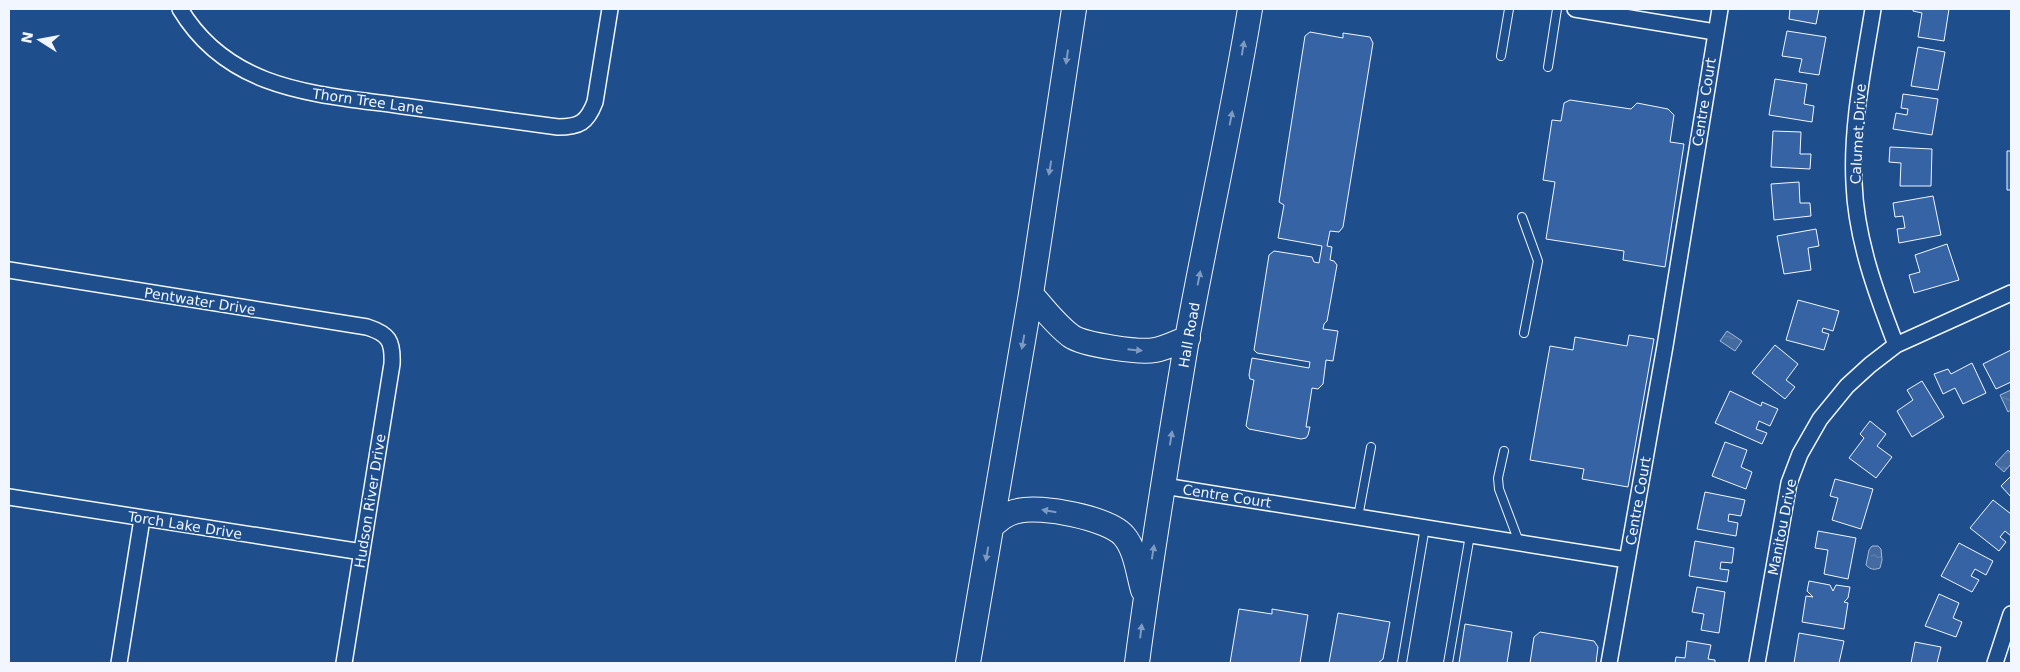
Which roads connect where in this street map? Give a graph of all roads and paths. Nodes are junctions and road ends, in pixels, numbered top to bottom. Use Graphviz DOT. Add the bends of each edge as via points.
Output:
graph roads {
  1 [pos="180,9"];
  2 [pos="610,9"];
  3 [pos="1074,9"];
  4 [pos="1250,9"];
  5 [pos="1509,9"];
  6 [pos="1557,9"];
  7 [pos="1575,9"];
  8 [pos="1720,9"];
  9 [pos="1873,9"];
  10 [pos="1715,32"];
  11 [pos="1501,56"];
  12 [pos="1548,67"];
  13 [pos="1522,217"];
  14 [pos="9,270"];
  15 [pos="2011,293"];
  16 [pos="1031,294"];
  17 [pos="1524,333"];
  18 [pos="1188,338"];
  19 [pos="389,339"];
  20 [pos="1896,345"];
  21 [pos="1371,447"];
  22 [pos="1504,451"];
  23 [pos="1164,486"];
  24 [pos="9,497"];
  25 [pos="1358,517"];
  26 [pos="142,519"];
  27 [pos="992,526"];
  28 [pos="1425,527"];
  29 [pos="1470,534"];
  30 [pos="1518,542"];
  31 [pos="362,552"];
  32 [pos="1627,560"];
  33 [pos="1145,600"];
  34 [pos="2011,614"];
  35 [pos="119,663"];
  36 [pos="344,663"];
  37 [pos="968,663"];
  38 [pos="1137,663"];
  39 [pos="1402,663"];
  40 [pos="1448,663"];
  41 [pos="1609,663"];
  42 [pos="1757,663"];
  43 [pos="1995,663"];
  1 -- 2 [label="street, Thorn Tree Lane" via="192,27 218,53 248,72 281,86 324,95 558,127 583,123 591,114"];
  3 -- 16 [label="highway, one-way"];
  18 -- 4 [label="highway, Hall Road, one-way"];
  5 -- 11 [label="lane"];
  6 -- 12 [label="lane"];
  7 -- 10 [label="street"];
  8 -- 10 [label="street, Centre Court"];
  9 -- 20 [label="street, Calumet Drive" via="1856,117 1854,182 1866,257"];
  10 -- 32 [label="street, Centre Court" via="1666,346"];
  13 -- 17 [label="lane" via="1538,261"];
  14 -- 19 [label="street, Pentwater Drive" via="367,327"];
  15 -- 20 [label="street, Manitou Drive"];
  16 -- 18 [label="highway, one-way" via="1060,327 1073,338 1087,343 1138,351 1154,350"];
  16 -- 27 [label="highway, one-way"];
  23 -- 18 [label="highway, Hall Road, one-way"];
  19 -- 31 [label="street, Hudson River Drive" via="392,364"];
  20 -- 42 [label="street, Manitou Drive" via="1858,374 1837,396 1820,419 1793,470"];
  21 -- 25 [label="lane"];
  22 -- 30 [label="lane" via="1499,489"];
  23 -- 25 [label="street, Centre Court"];
  33 -- 23 [label="highway, Hall Road, one-way"];
  24 -- 26 [label="street, Torch Lake Drive"];
  25 -- 28 [label="street, Centre Court"];
  26 -- 31 [label="street, Torch Lake Drive"];
  26 -- 35 [label="street"];
  33 -- 27 [label="highway, one-way" via="1132,550 1113,526 1032,508 1005,514"];
  27 -- 37 [label="highway, one-way"];
  28 -- 29 [label="street, Centre Court"];
  28 -- 39 [label="lane"];
  29 -- 30 [label="street, Centre Court"];
  29 -- 40 [label="lane"];
  30 -- 32 [label="street, Centre Court"];
  31 -- 36 [label="street, Hudson River Drive"];
  32 -- 41 [label="street"];
  38 -- 33 [label="highway, Hall Road, one-way"];
  34 -- 43 [label="street"];
}
